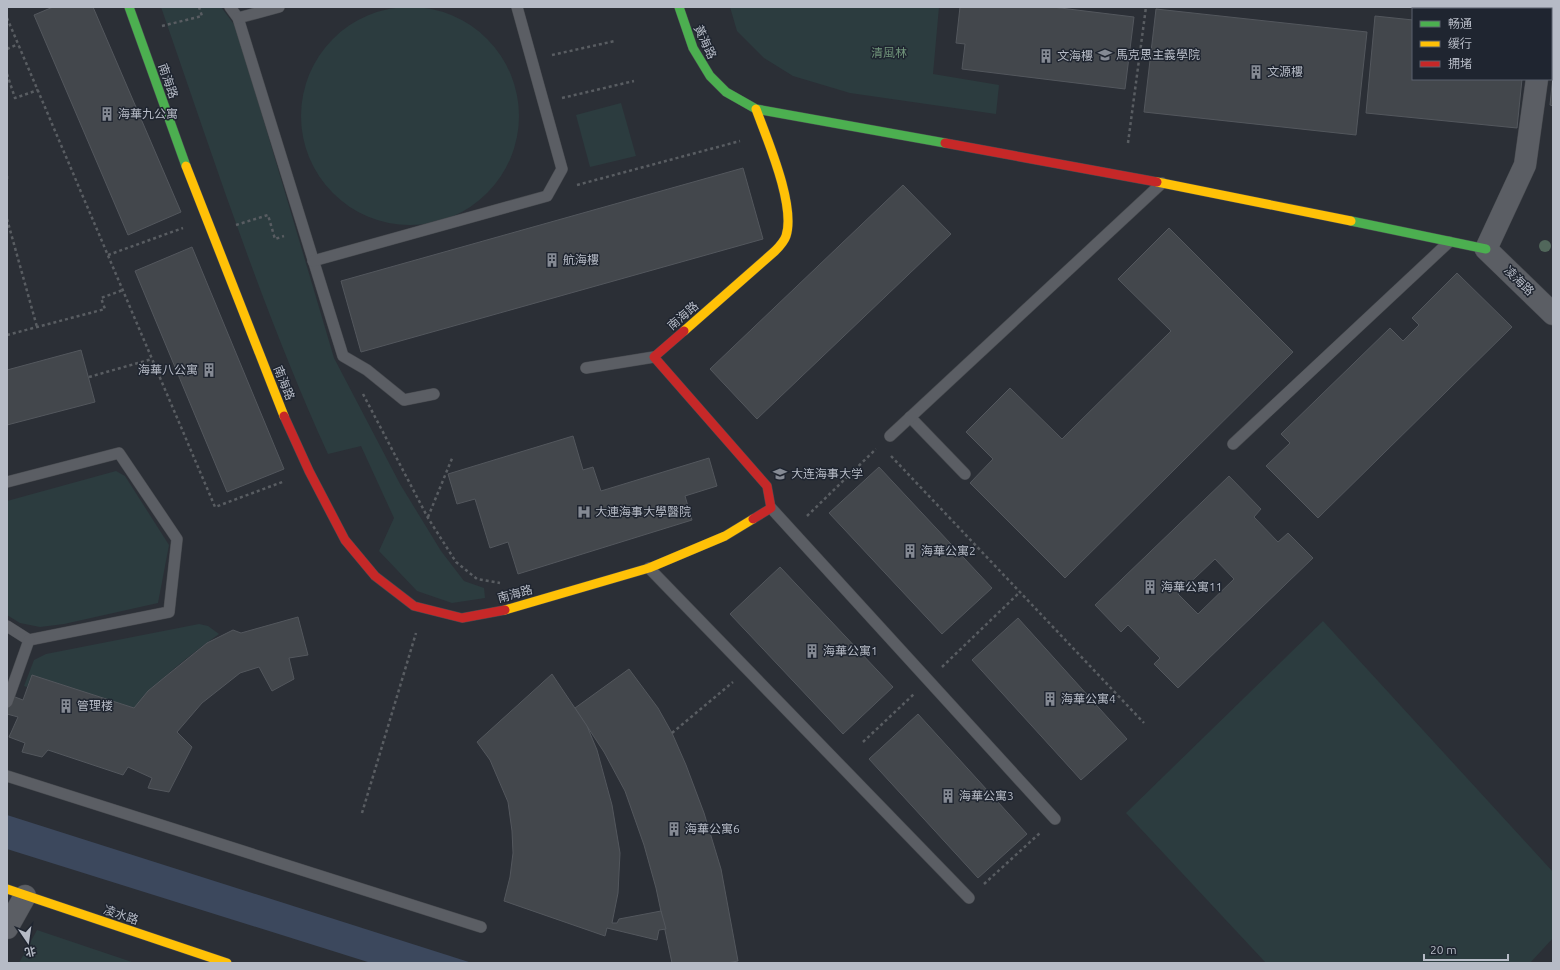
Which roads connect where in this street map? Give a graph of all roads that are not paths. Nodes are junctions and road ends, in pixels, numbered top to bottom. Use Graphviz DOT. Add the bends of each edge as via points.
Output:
graph roads {
  1 [pos="129,7"];
  2 [pos="230,7"];
  3 [pos="278,7"];
  4 [pos="517,7"];
  5 [pos="679,7"];
  6 [pos="238,18"];
  7 [pos="1537,80"];
  8 [pos="756,109"];
  9 [pos="1162,183"];
  10 [pos="1449,242"];
  11 [pos="1486,249"];
  12 [pos="313,261"];
  13 [pos="1553,314"];
  14 [pos="654,357"];
  15 [pos="586,368"];
  16 [pos="434,394"];
  17 [pos="910,417"];
  18 [pos="890,436"];
  19 [pos="1233,444"];
  20 [pos="965,474"];
  21 [pos="7,482"];
  22 [pos="771,508"];
  23 [pos="649,568"];
  24 [pos="7,626"];
  25 [pos="29,640"];
  26 [pos="7,702"];
  27 [pos="7,776"];
  28 [pos="1055,819"];
  29 [pos="16,892"];
  30 [pos="969,898"];
  31 [pos="481,927"];
  32 [pos="7,928"];
  33 [pos="227,963"];
  1 -- 23 [label="street, 南海路" via="201,204 274,390 309,471 345,540 375,576 414,606 462,618 509,609"];
  2 -- 6 [label="lane"];
  3 -- 6 [label="lane"];
  4 -- 12 [label="lane" via="562,169 547,196"];
  5 -- 8 [label="street, 黃海路" via="699,61 717,85"];
  6 -- 12 [label="lane"];
  7 -- 11 [label="street" via="1525,165"];
  8 -- 9 [label="street"];
  8 -- 14 [label="street, 南海路" via="784,198 788,217 786,236 775,251"];
  9 -- 10 [label="street"];
  9 -- 17 [label="lane"];
  10 -- 11 [label="street"];
  10 -- 19 [label="lane"];
  11 -- 13 [label="street, 凌海路"];
  12 -- 16 [label="lane" via="343,356 367,370 404,400"];
  14 -- 15 [label="lane"];
  14 -- 22 [label="street" via="767,486"];
  17 -- 18 [label="lane"];
  17 -- 20 [label="lane"];
  21 -- 25 [label="lane" via="119,453 177,539 170,612"];
  22 -- 23 [label="street, 南海路" via="725,536"];
  22 -- 28 [label="lane"];
  23 -- 30 [label="lane"];
  24 -- 25 [label="lane"];
  25 -- 26 [label="lane"];
  27 -- 31 [label="lane"];
  29 -- 32 [label="street"];
  29 -- 33 [label="street, 凌水路"];
}
